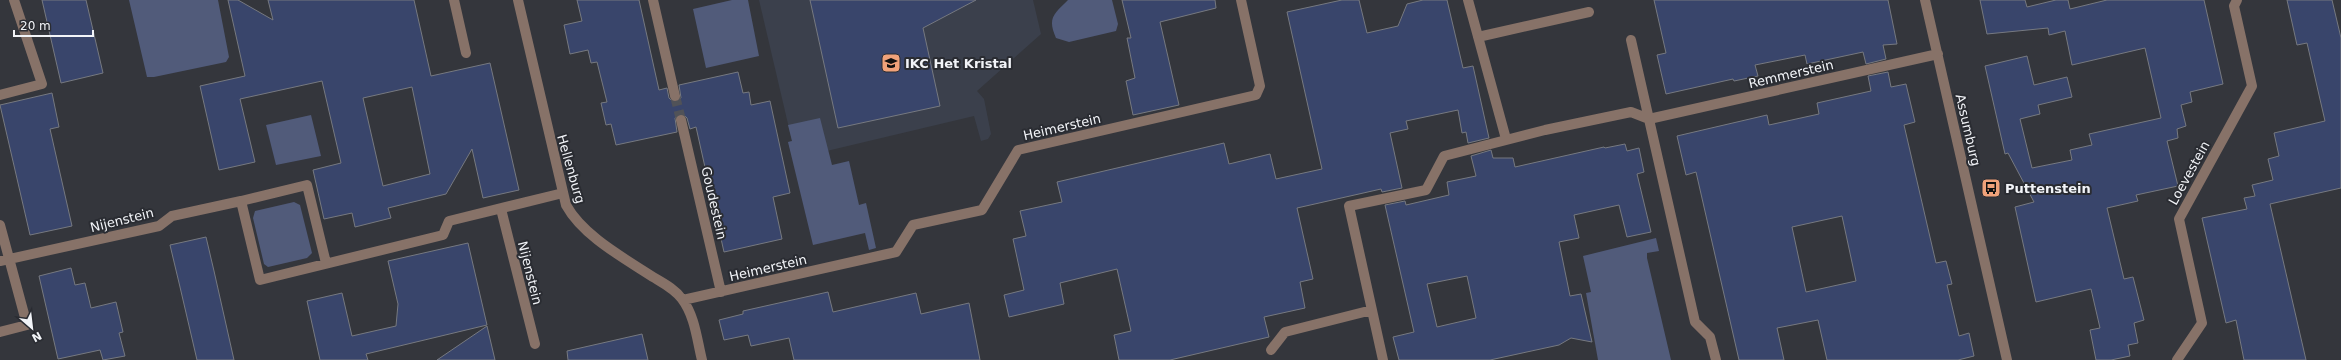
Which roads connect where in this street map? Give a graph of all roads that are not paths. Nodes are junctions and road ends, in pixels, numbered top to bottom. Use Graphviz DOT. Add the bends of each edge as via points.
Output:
graph roads {
  1 [pos="14,0"];
  2 [pos="454,0"];
  3 [pos="518,0"];
  4 [pos="653,0"];
  5 [pos="1241,0"];
  6 [pos="1468,0"];
  7 [pos="1925,0"];
  8 [pos="2237,0"];
  9 [pos="1589,12"];
  10 [pos="1478,37"];
  11 [pos="1631,40"];
  12 [pos="466,53"];
  13 [pos="1938,54"];
  14 [pos="0,95"];
  15 [pos="675,96"];
  16 [pos="1649,119"];
  17 [pos="681,120"];
  18 [pos="1506,139"];
  19 [pos="562,193"];
  20 [pos="241,201"];
  21 [pos="501,209"];
  22 [pos="0,225"];
  23 [pos="4,260"];
  24 [pos="326,263"];
  25 [pos="721,292"];
  26 [pos="683,300"];
  27 [pos="1372,310"];
  28 [pos="0,332"];
  29 [pos="535,344"];
  30 [pos="1271,350"];
  31 [pos="702,360"];
  32 [pos="1383,360"];
  33 [pos="1716,360"];
  34 [pos="2007,360"];
  35 [pos="2176,360"];
  1 -- 14 [label="street" via="42,84"];
  2 -- 12 [label="street"];
  3 -- 19 [label="street, Hellenburg"];
  4 -- 15 [label="street"];
  5 -- 25 [label="street, Heimerstein" via="1260,86 1256,95 1018,150 982,210 913,225 896,252"];
  6 -- 10 [label="street"];
  7 -- 13 [label="street, Assumburg"];
  8 -- 35 [label="street, Loevestein" via="2234,6 2252,86 2179,219 2202,323"];
  9 -- 10 [label="street"];
  10 -- 18 [label="street"];
  11 -- 16 [label="street"];
  13 -- 16 [label="street, Remmerstein"];
  13 -- 34 [label="street, Assumburg"];
  16 -- 18 [label="street" via="1631,112"];
  16 -- 33 [label="street" via="1695,322 1710,337"];
  17 -- 25 [label="street, Goudestein"];
  18 -- 27 [label="street" via="1444,156 1426,190 1349,206"];
  19 -- 21 [label="street"];
  19 -- 26 [label="street, Hellenburg" via="572,216 586,231 667,286"];
  20 -- 23 [label="street, Nijenstein" via="172,216 159,226"];
  20 -- 24 [label="street, Nijenstein" via="307,185"];
  20 -- 24 [label="street" via="260,280"];
  21 -- 24 [label="street" via="449,221 443,235"];
  21 -- 29 [label="street, Nijenstein"];
  22 -- 23 [label="street"];
  23 -- 28 [label="street" via="27,325"];
  25 -- 26 [label="street, Heimerstein"];
  26 -- 31 [label="street, Hellenburg" via="695,328"];
  27 -- 30 [label="street" via="1285,332"];
  27 -- 32 [label="street"];
}
